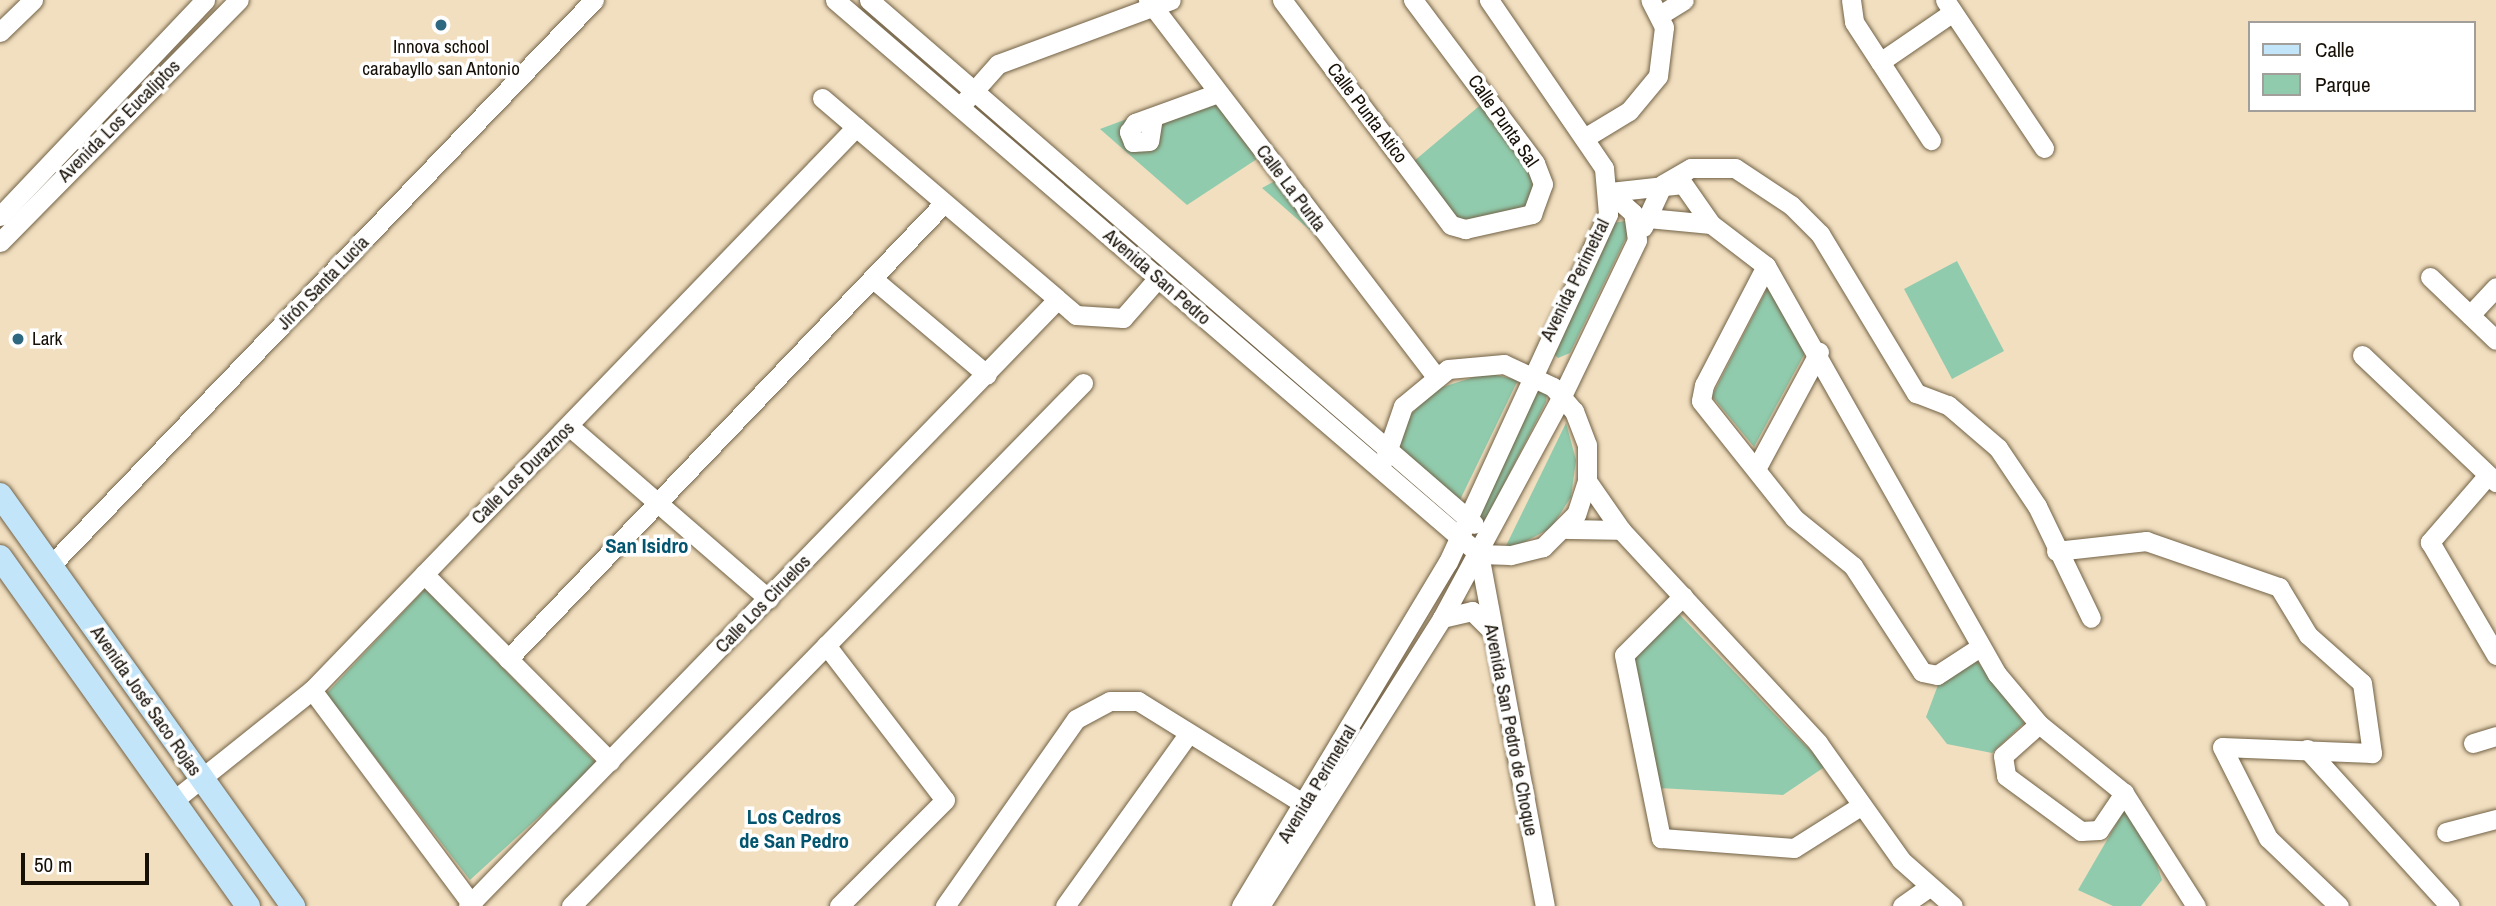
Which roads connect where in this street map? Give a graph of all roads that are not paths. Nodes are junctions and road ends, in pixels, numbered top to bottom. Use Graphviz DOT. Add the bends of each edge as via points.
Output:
graph roads {
  1 [pos="33,0"];
  2 [pos="205,0"];
  3 [pos="239,0"];
  4 [pos="594,0"];
  5 [pos="835,0"];
  6 [pos="869,0"];
  7 [pos="1282,0"];
  8 [pos="1413,0"];
  9 [pos="1489,0"];
  10 [pos="1684,0"];
  11 [pos="1851,0"];
  12 [pos="1157,3"];
  13 [pos="1949,6"];
  14 [pos="1655,8"];
  15 [pos="0,32"];
  16 [pos="1880,62"];
  17 [pos="974,91"];
  18 [pos="1219,93"];
  19 [pos="822,98"];
  20 [pos="960,107"];
  21 [pos="1153,117"];
  22 [pos="856,127"];
  23 [pos="1586,137"];
  24 [pos="1931,140"];
  25 [pos="2044,148"];
  26 [pos="1663,184"];
  27 [pos="1610,192"];
  28 [pos="944,203"];
  29 [pos="0,216"];
  30 [pos="1648,218"];
  31 [pos="1711,224"];
  32 [pos="1451,225"];
  33 [pos="1637,240"];
  34 [pos="0,242"];
  35 [pos="1766,266"];
  36 [pos="2430,277"];
  37 [pos="872,278"];
  38 [pos="1158,278"];
  39 [pos="2496,287"];
  40 [pos="1056,301"];
  41 [pos="2470,315"];
  42 [pos="2496,340"];
  43 [pos="1819,352"];
  44 [pos="2362,355"];
  45 [pos="1531,372"];
  46 [pos="987,375"];
  47 [pos="1435,376"];
  48 [pos="1083,383"];
  49 [pos="1562,396"];
  50 [pos="569,426"];
  51 [pos="1386,447"];
  52 [pos="1756,469"];
  53 [pos="1385,471"];
  54 [pos="2492,479"];
  55 [pos="1587,481"];
  56 [pos="0,495"];
  57 [pos="658,503"];
  58 [pos="1466,518"];
  59 [pos="1566,529"];
  60 [pos="1621,530"];
  61 [pos="1459,537"];
  62 [pos="1483,546"];
  63 [pos="2056,551"];
  64 [pos="0,557"];
  65 [pos="50,566"];
  66 [pos="424,573"];
  67 [pos="1683,596"];
  68 [pos="769,599"];
  69 [pos="1441,618"];
  70 [pos="2091,618"];
  71 [pos="1492,629"];
  72 [pos="826,645"];
  73 [pos="1980,647"];
  74 [pos="2496,655"];
  75 [pos="508,659"];
  76 [pos="312,690"];
  77 [pos="2039,724"];
  78 [pos="1188,734"];
  79 [pos="2496,737"];
  80 [pos="2473,743"];
  81 [pos="2307,749"];
  82 [pos="610,761"];
  83 [pos="203,780"];
  84 [pos="2124,793"];
  85 [pos="173,801"];
  86 [pos="1306,805"];
  87 [pos="1862,805"];
  88 [pos="2496,819"];
  89 [pos="2446,832"];
  90 [pos="1928,888"];
  91 [pos="471,905"];
  92 [pos="1248,905"];
  93 [pos="248,906"];
  94 [pos="293,906"];
  95 [pos="571,906"];
  96 [pos="839,906"];
  97 [pos="945,906"];
  98 [pos="1065,906"];
  99 [pos="1545,906"];
  100 [pos="1902,906"];
  101 [pos="1953,906"];
  102 [pos="2196,906"];
  103 [pos="2339,906"];
  104 [pos="2450,906"];
  1 -- 15 [label="street"];
  2 -- 29 [label="street, Avenida Los Eucaliptos"];
  3 -- 34 [label="street, Avenida Los Eucaliptos"];
  4 -- 65 [label="street, Jirón Santa Lucía"];
  5 -- 20 [label="street, Avenida San Pedro"];
  6 -- 17 [label="street, Avenida San Pedro"];
  7 -- 32 [label="street, Calle Punta Atico"];
  8 -- 32 [label="street, Calle Punta Sal" via="1535,163 1543,184 1540,202 1522,219 1465,229"];
  9 -- 23 [label="street"];
  10 -- 14 [label="street"];
  11 -- 16 [label="street" via="1854,22"];
  12 -- 17 [label="street" via="998,64"];
  12 -- 18 [label="street, Calle La Punta"];
  13 -- 16 [label="street"];
  13 -- 25 [label="street"];
  14 -- 23 [label="street" via="1658,76 1629,111"];
  16 -- 24 [label="street"];
  17 -- 20 [label="street"];
  17 -- 51 [label="street, Avenida San Pedro"];
  18 -- 21 [label="street"];
  18 -- 47 [label="street, Calle La Punta"];
  19 -- 22 [label="street"];
  20 -- 38 [label="street, Avenida San Pedro"];
  22 -- 28 [label="street"];
  22 -- 50 [label="street, Calle Los Duraznos"];
  23 -- 27 [label="street"];
  26 -- 27 [label="street"];
  26 -- 30 [label="street"];
  26 -- 31 [label="street" via="1690,190"];
  26 -- 63 [label="street" via="1691,168 1735,168 1791,205 1820,234 1916,393 1948,405 1998,449 2037,506"];
  27 -- 33 [label="street, Avenida Perimetral" via="1633,213"];
  27 -- 45 [label="street, Avenida Perimetral" via="1604,223"];
  28 -- 37 [label="street"];
  28 -- 40 [label="street"];
  30 -- 31 [label="street"];
  30 -- 33 [label="street"];
  31 -- 35 [label="street"];
  33 -- 49 [label="street, Avenida Perimetral"];
  35 -- 43 [label="street"];
  35 -- 52 [label="street" via="1701,394"];
  36 -- 41 [label="street"];
  37 -- 46 [label="street"];
  37 -- 57 [label="street"];
  38 -- 40 [label="street" via="1116,320 1076,315"];
  38 -- 53 [label="street, Avenida San Pedro"];
  39 -- 41 [label="street"];
  40 -- 46 [label="street, Calle Los Ciruelos"];
  41 -- 42 [label="street"];
  43 -- 52 [label="street"];
  43 -- 73 [label="street"];
  44 -- 54 [label="street"];
  45 -- 47 [label="street" via="1476,362"];
  45 -- 49 [label="street"];
  45 -- 58 [label="street, Avenida Perimetral"];
  46 -- 68 [label="street, Calle Los Ciruelos"];
  47 -- 51 [label="street" via="1403,406"];
  48 -- 72 [label="street"];
  49 -- 55 [label="street" via="1581,427"];
  49 -- 62 [label="street, Avenida Perimetral"];
  50 -- 57 [label="street"];
  50 -- 66 [label="street, Calle Los Duraznos"];
  51 -- 53 [label="street"];
  51 -- 58 [label="street, Avenida San Pedro"];
  52 -- 73 [label="street" via="1794,517 1858,573 1922,672 1937,675"];
  53 -- 61 [label="street, Avenida San Pedro"];
  54 -- 74 [label="street" via="2430,542"];
  55 -- 59 [label="street"];
  55 -- 60 [label="street"];
  56 -- 65 [label="main road, Avenida José Saco Rojas"];
  57 -- 68 [label="street"];
  57 -- 75 [label="street"];
  58 -- 61 [label="street, Avenida Perimetral"];
  58 -- 62 [label="street, Avenida San Pedro"];
  59 -- 60 [label="street"];
  59 -- 62 [label="street" via="1527,553"];
  60 -- 67 [label="street"];
  61 -- 62 [label="street, Avenida San Pedro"];
  61 -- 86 [label="street, Avenida Perimetral"];
  62 -- 69 [label="street, Avenida Perimetral"];
  62 -- 71 [label="street, Avenida San Pedro de Choque"];
  63 -- 70 [label="street"];
  63 -- 81 [label="street" via="2146,541 2279,587 2308,635 2362,683 2372,752"];
  64 -- 85 [label="main road, Avenida José Saco Rojas"];
  65 -- 83 [label="main road, Avenida José Saco Rojas"];
  66 -- 75 [label="street"];
  66 -- 76 [label="street, Calle Los Duraznos"];
  67 -- 87 [label="street" via="1818,743"];
  67 -- 87 [label="street" via="1624,655 1661,838 1794,848"];
  68 -- 82 [label="street, Calle Los Ciruelos"];
  69 -- 71 [label="street" via="1472,611"];
  69 -- 92 [label="street, Avenida Perimetral"];
  71 -- 99 [label="street, Avenida San Pedro de Choque"];
  72 -- 95 [label="street"];
  72 -- 96 [label="street" via="945,800"];
  73 -- 77 [label="street"];
  75 -- 82 [label="street"];
  76 -- 83 [label="street, Calle Los Duraznos"];
  76 -- 91 [label="street"];
  77 -- 84 [label="street"];
  77 -- 84 [label="street" via="2003,756 2006,776 2081,831 2099,830"];
  78 -- 86 [label="street"];
  78 -- 97 [label="street" via="1138,701 1110,701 1076,719"];
  78 -- 98 [label="street"];
  79 -- 80 [label="street"];
  81 -- 103 [label="street" via="2222,747 2268,838"];
  81 -- 104 [label="street"];
  82 -- 91 [label="street, Calle Los Ciruelos"];
  83 -- 85 [label="street, Calle Los Duraznos"];
  83 -- 94 [label="main road, Avenida José Saco Rojas"];
  84 -- 102 [label="street"];
  85 -- 93 [label="main road, Avenida José Saco Rojas"];
  86 -- 92 [label="street, Avenida Perimetral"];
  87 -- 90 [label="street"];
  88 -- 89 [label="street"];
  90 -- 100 [label="street"];
  90 -- 101 [label="street"];
}
